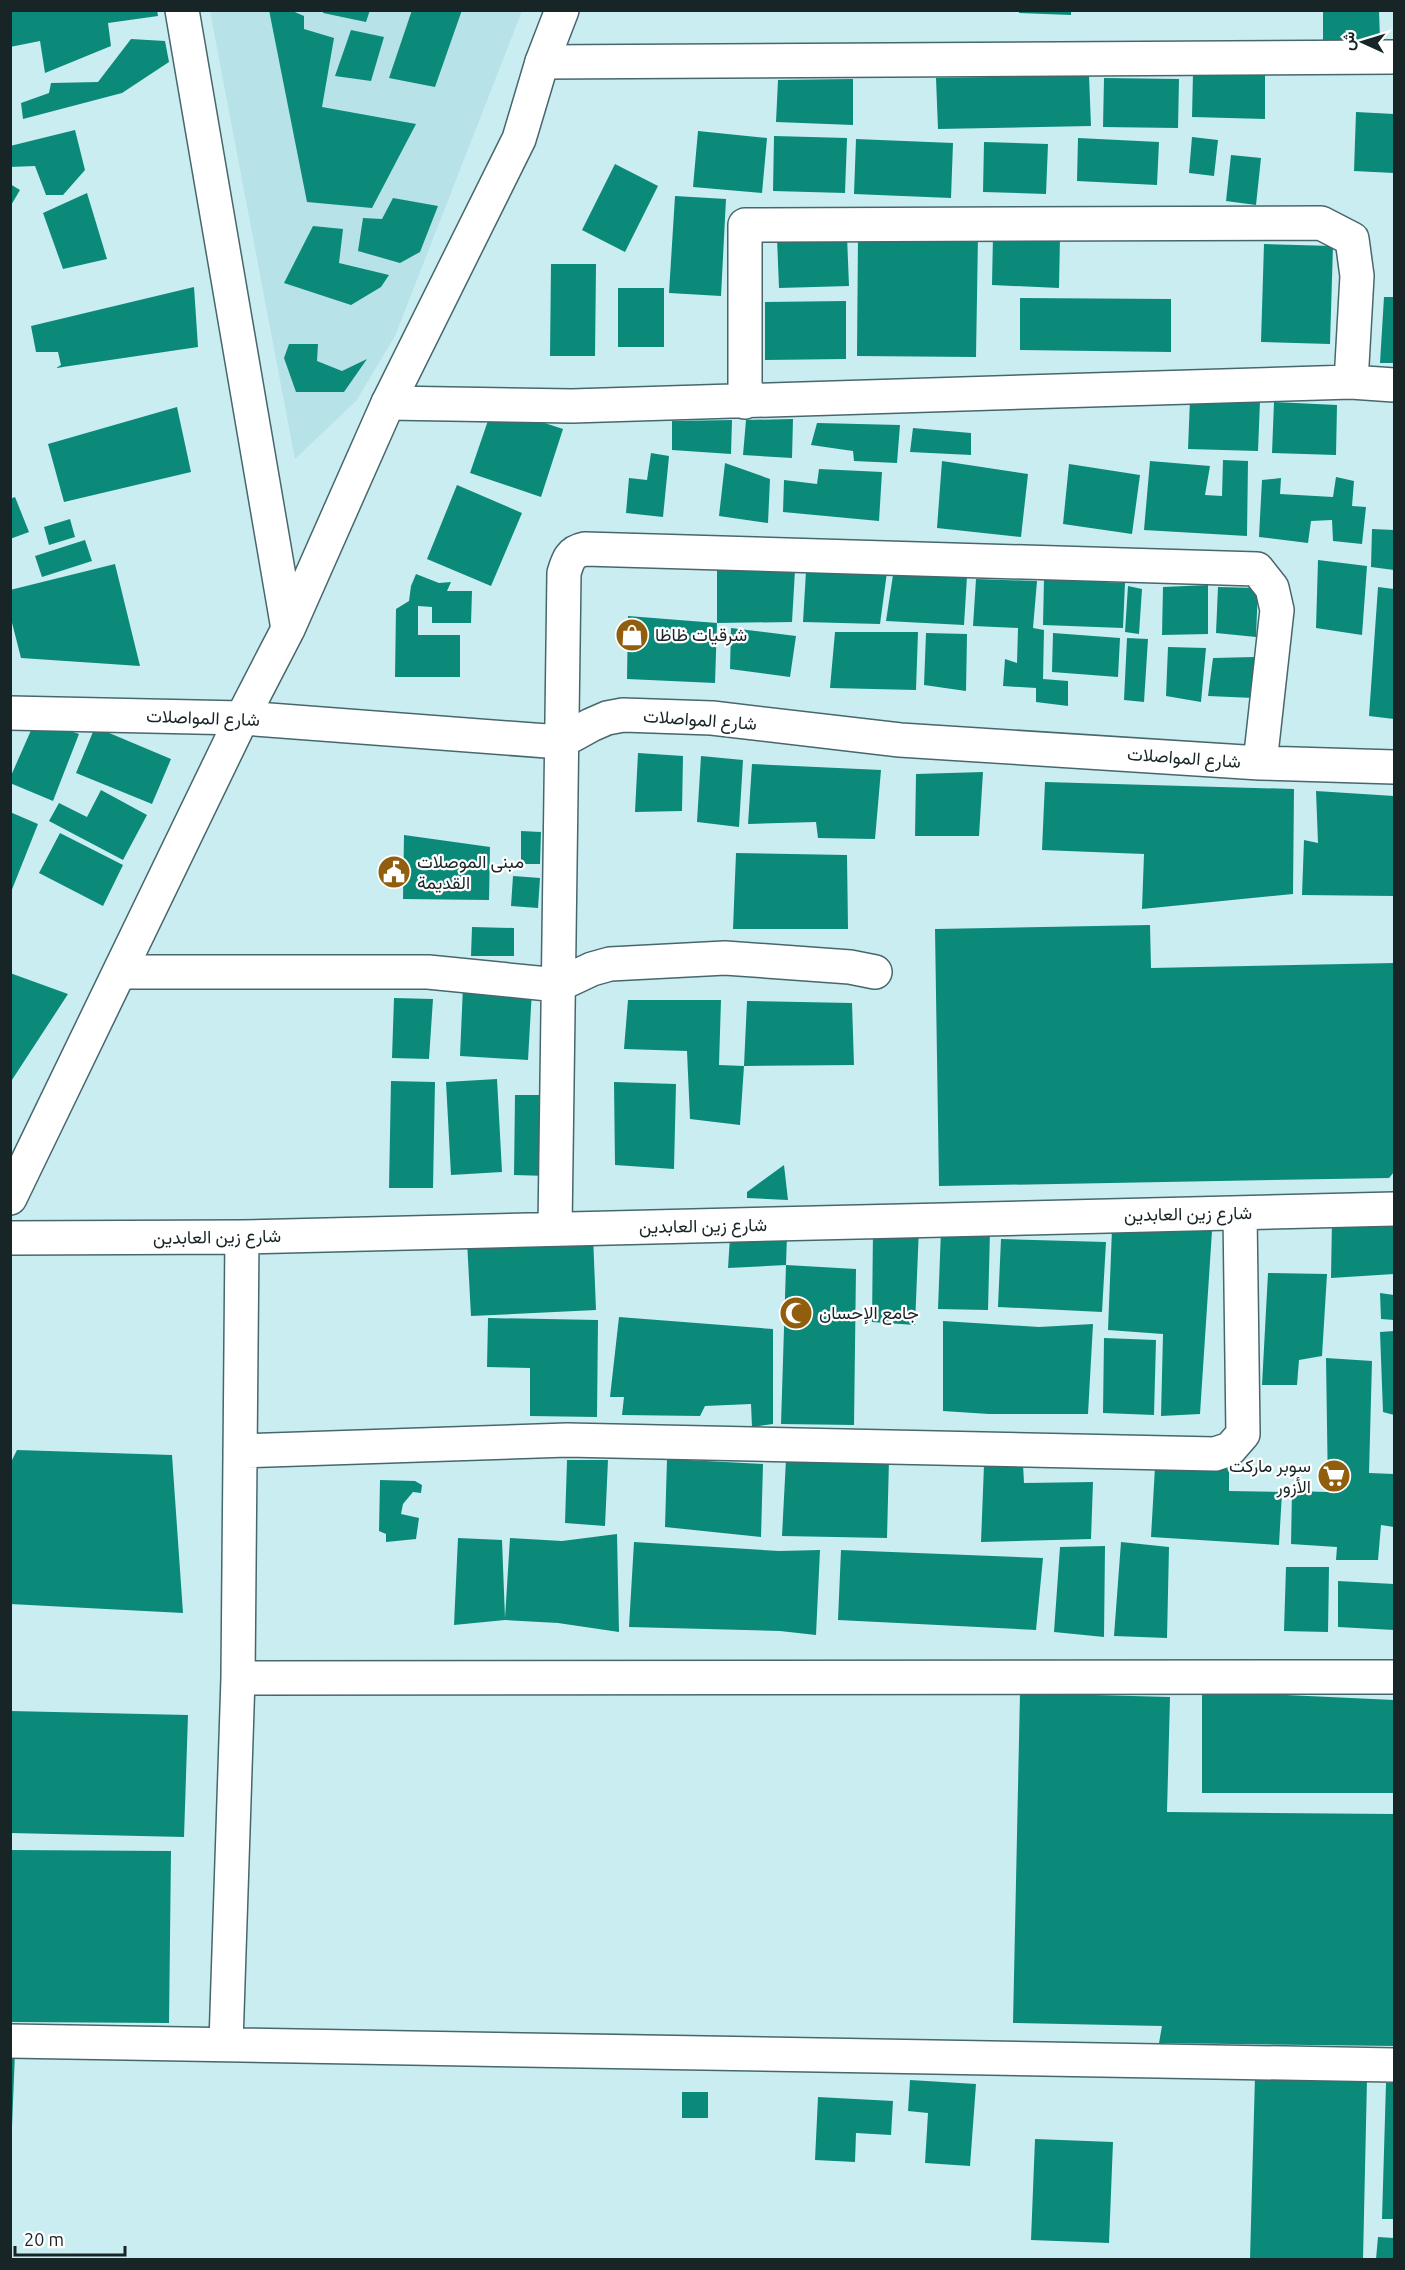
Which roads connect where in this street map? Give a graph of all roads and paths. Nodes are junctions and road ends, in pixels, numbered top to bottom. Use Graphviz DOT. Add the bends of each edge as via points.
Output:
graph roads {
  1 [pos="182,10"];
  2 [pos="562,10"];
  3 [pos="1395,57"];
  4 [pos="542,62"];
  5 [pos="1351,382"];
  6 [pos="1395,385"];
  7 [pos="745,402"];
  8 [pos="388,403"];
  9 [pos="288,629"];
  10 [pos="10,713"];
  11 [pos="242,718"];
  12 [pos="560,742"];
  13 [pos="1260,763"];
  14 [pos="1395,767"];
  15 [pos="121,972"];
  16 [pos="875,972"];
  17 [pos="558,985"];
  18 [pos="10,1198"];
  19 [pos="1395,1209"];
  20 [pos="1240,1213"];
  21 [pos="555,1229"];
  22 [pos="242,1237"];
  23 [pos="10,1238"];
  24 [pos="240,1452"];
  25 [pos="1395,1677"];
  26 [pos="238,1678"];
  27 [pos="10,2041"];
  28 [pos="226,2043"];
  29 [pos="1395,2065"];
  1 -- 9 [label="street"];
  2 -- 4 [label="street"];
  3 -- 4 [label="street"];
  4 -- 8 [label="street" via="519,140"];
  5 -- 6 [label="street"];
  5 -- 7 [label="street"];
  5 -- 7 [label="street" via="1357,276 1352,239 1322,223 745,225"];
  7 -- 8 [label="street" via="572,406"];
  8 -- 9 [label="street"];
  9 -- 11 [label="street"];
  10 -- 11 [label="street, شارع المواصلات"];
  11 -- 12 [label="street, شارع المواصلات"];
  11 -- 15 [label="street"];
  12 -- 13 [label="street, شارع المواصلات" via="607,718 635,715 712,718 900,740"];
  12 -- 13 [label="street" via="564,573 568,558 576,551 1257,569 1272,588 1277,610"];
  12 -- 17 [label="street"];
  13 -- 14 [label="street, شارع المواصلات"];
  15 -- 17 [label="street" via="428,972"];
  15 -- 18 [label="street"];
  16 -- 17 [label="street" via="725,958 610,964"];
  17 -- 21 [label="street"];
  19 -- 20 [label="street, شارع زين العابدين"];
  20 -- 21 [label="street, شارع زين العابدين"];
  20 -- 24 [label="street" via="1244,1434 1230,1449 1215,1454 567,1440"];
  21 -- 22 [label="street, شارع زين العابدين"];
  22 -- 23 [label="street, شارع زين العابدين"];
  22 -- 24 [label="street"];
  24 -- 26 [label="street"];
  25 -- 26 [label="street"];
  26 -- 28 [label="street"];
  27 -- 28 [label="street"];
  28 -- 29 [label="street"];
}
